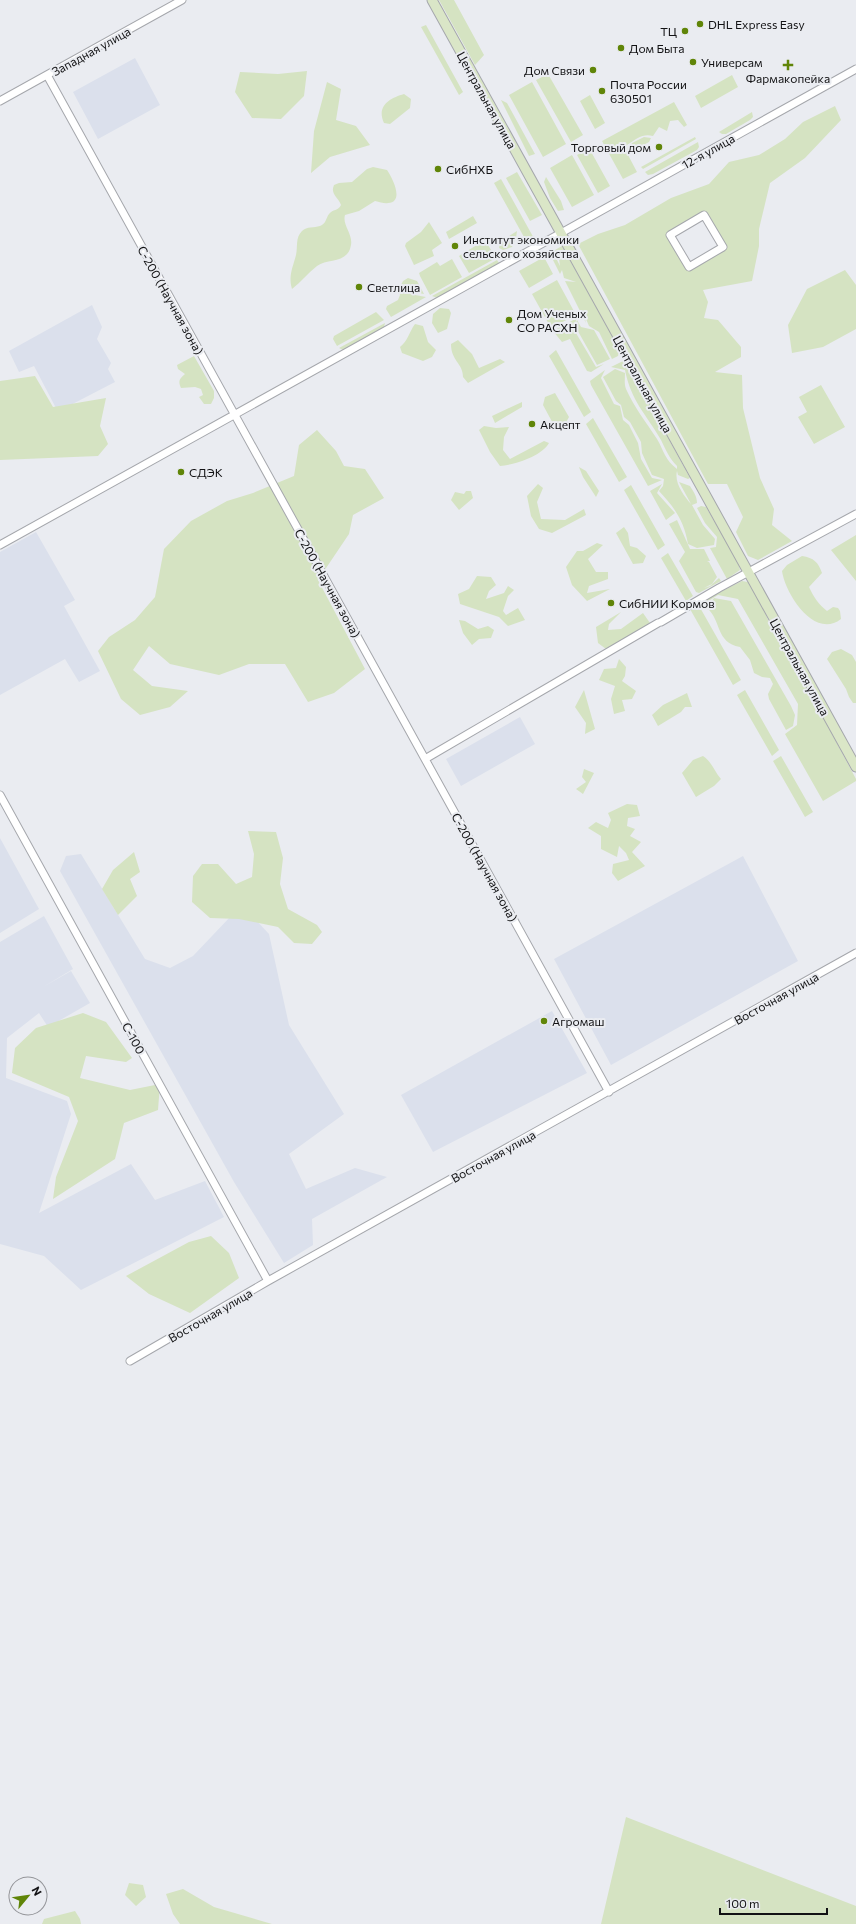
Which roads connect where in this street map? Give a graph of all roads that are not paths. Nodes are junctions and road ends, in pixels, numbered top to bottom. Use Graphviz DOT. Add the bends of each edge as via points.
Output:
graph roads {
  1 [pos="182,0"];
  2 [pos="432,0"];
  3 [pos="856,69"];
  4 [pos="47,75"];
  5 [pos="0,101"];
  6 [pos="704,215"];
  7 [pos="560,233"];
  8 [pos="235,414"];
  9 [pos="856,514"];
  10 [pos="0,545"];
  11 [pos="748,573"];
  12 [pos="425,759"];
  13 [pos="856,767"];
  14 [pos="0,795"];
  15 [pos="856,953"];
  16 [pos="609,1092"];
  17 [pos="268,1281"];
  18 [pos="130,1361"];
  1 -- 4 [label="street, Западная улица"];
  2 -- 7 [label="main road, Центральная улица"];
  3 -- 7 [label="street, 12-я улица"];
  4 -- 5 [label="street, Западная улица"];
  4 -- 8 [label="street, С-200 (Научная зона)"];
  6 -- 6 [label="street" via="670,235 689,267 723,247"];
  7 -- 8 [label="street, 12-я улица"];
  7 -- 11 [label="main road, Центральная улица"];
  8 -- 10 [label="street, 12-я улица"];
  8 -- 12 [label="street, С-200 (Научная зона)"];
  9 -- 11 [label="street"];
  11 -- 12 [label="street"];
  11 -- 13 [label="main road, Центральная улица"];
  12 -- 16 [label="street, С-200 (Научная зона)"];
  14 -- 17 [label="street, С-100"];
  15 -- 16 [label="street, Восточная улица"];
  16 -- 17 [label="street, Восточная улица"];
  17 -- 18 [label="street, Восточная улица"];
}
